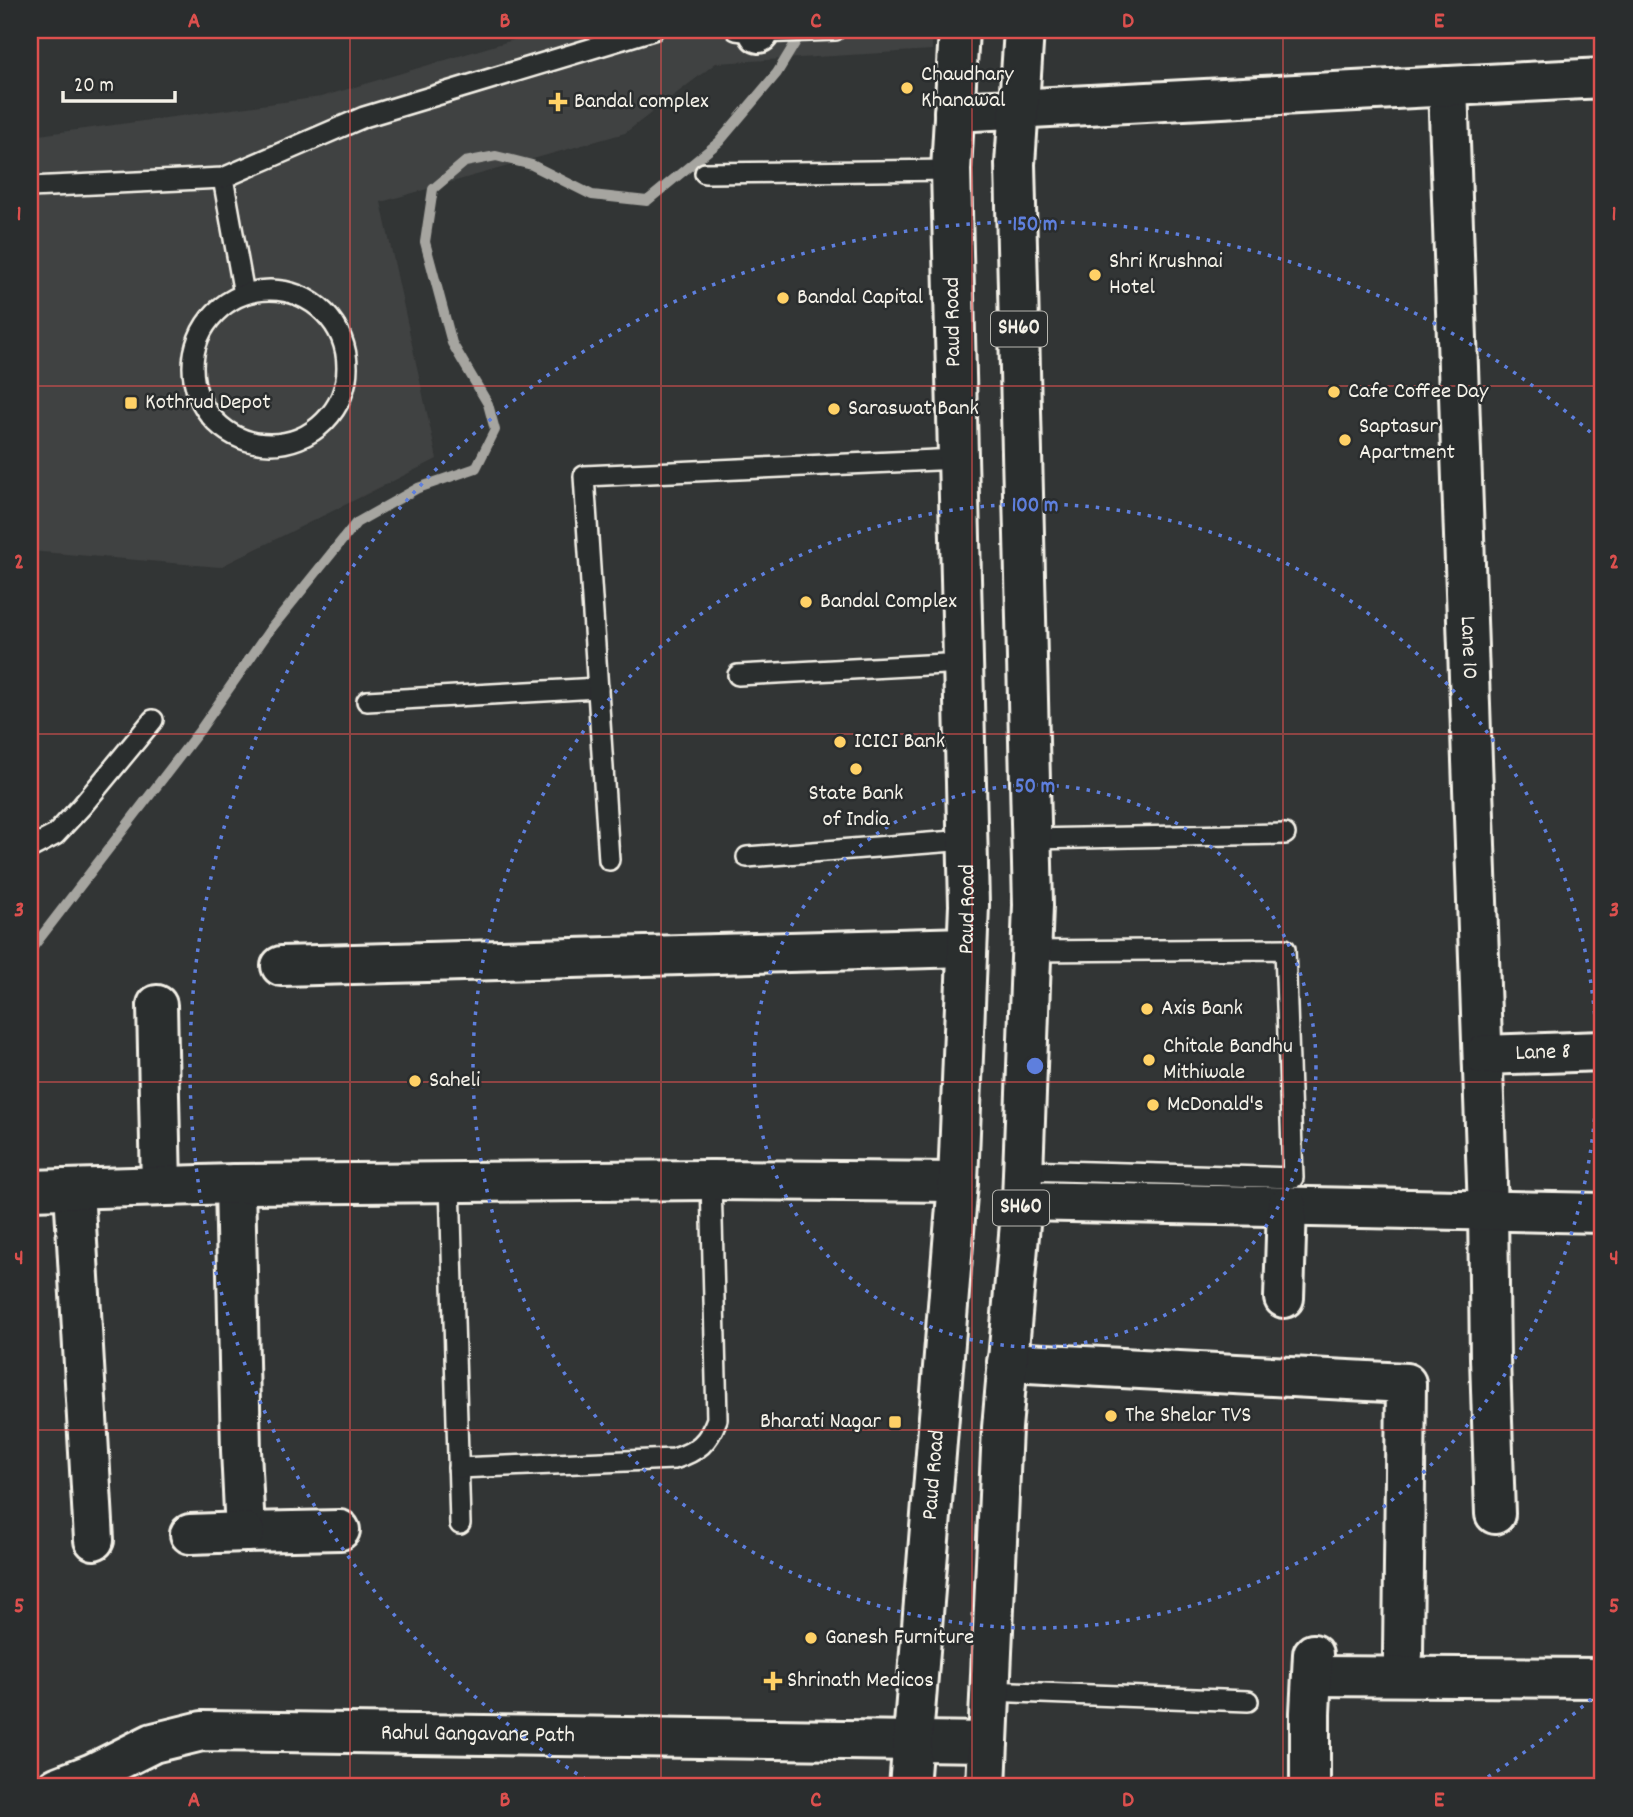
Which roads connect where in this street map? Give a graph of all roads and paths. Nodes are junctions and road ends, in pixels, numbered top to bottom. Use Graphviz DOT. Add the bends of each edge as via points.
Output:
graph roads {
  1 [pos="653,30"];
  2 [pos="833,30"];
  3 [pos="959,30"];
  4 [pos="1024,30"];
  5 [pos="751,31"];
  6 [pos="1603,78"];
  7 [pos="1448,86"];
  8 [pos="1017,109"];
  9 [pos="954,112"];
  10 [pos="951,170"];
  11 [pos="705,173"];
  12 [pos="223,178"];
  13 [pos="30,187"];
  14 [pos="244,294"];
  15 [pos="958,459"];
  16 [pos="963,663"];
  17 [pos="738,675"];
  18 [pos="598,688"];
  19 [pos="367,701"];
  20 [pos="153,720"];
  21 [pos="1285,834"];
  22 [pos="1031,839"];
  23 [pos="967,840"];
  24 [pos="30,848"];
  25 [pos="747,857"];
  26 [pos="609,860"];
  27 [pos="967,947"];
  28 [pos="1031,951"];
  29 [pos="281,965"];
  30 [pos="157,1005"];
  31 [pos="1603,1051"];
  32 [pos="1483,1055"];
  33 [pos="711,1180"];
  34 [pos="958,1182"];
  35 [pos="450,1183"];
  36 [pos="235,1184"];
  37 [pos="161,1186"];
  38 [pos="1023,1186"];
  39 [pos="74,1189"];
  40 [pos="30,1190"];
  41 [pos="1287,1206"];
  42 [pos="1488,1210"];
  43 [pos="1603,1213"];
  44 [pos="1284,1298"];
  45 [pos="1007,1362"];
  46 [pos="458,1468"];
  47 [pos="1495,1514"];
  48 [pos="460,1524"];
  49 [pos="340,1530"];
  50 [pos="245,1532"];
  51 [pos="190,1534"];
  52 [pos="94,1540"];
  53 [pos="1403,1654"];
  54 [pos="1603,1678"];
  55 [pos="990,1691"];
  56 [pos="1248,1702"];
  57 [pos="912,1741"];
  58 [pos="988,1742"];
  59 [pos="57,1787"];
  60 [pos="909,1787"];
  61 [pos="986,1787"];
  62 [pos="1310,1787"];
  1 -- 12 [label="lane" via="364,117"];
  2 -- 5 [label="lane"];
  3 -- 9 [label="street, Paud Road"];
  4 -- 8 [label="street, SH60"];
  6 -- 7 [label="street"];
  7 -- 8 [label="street"];
  7 -- 32 [label="street, Lane 10"];
  8 -- 9 [label="street"];
  8 -- 22 [label="street, SH60"];
  9 -- 10 [label="street, Paud Road"];
  10 -- 11 [label="lane"];
  10 -- 15 [label="street, Paud Road"];
  12 -- 13 [label="lane"];
  12 -- 14 [label="lane"];
  14 -- 14 [label="lane" via="268,289 292,292 314,303 332,320 343,342 344,391 332,413 314,430 292,441 266,444 241,439 218,424 202,403 194,378 194,352 204,327 221,307"];
  15 -- 16 [label="street, Paud Road"];
  15 -- 18 [label="lane" via="584,476"];
  16 -- 17 [label="lane"];
  16 -- 23 [label="street, Paud Road"];
  18 -- 19 [label="lane"];
  18 -- 26 [label="lane"];
  20 -- 24 [label="lane" via="55,835"];
  21 -- 22 [label="lane"];
  22 -- 28 [label="street, SH60"];
  23 -- 25 [label="lane"];
  23 -- 27 [label="street, Paud Road"];
  27 -- 29 [label="street"];
  27 -- 34 [label="street, Paud Road"];
  28 -- 38 [label="street, SH60"];
  28 -- 38 [label="lane" via="1285,949 1293,1178"];
  30 -- 37 [label="street"];
  31 -- 32 [label="street, Lane 8"];
  32 -- 42 [label="street, Lane 10"];
  33 -- 34 [label="street"];
  33 -- 35 [label="street"];
  33 -- 46 [label="lane" via="717,1419 712,1434 689,1454 674,1459"];
  34 -- 57 [label="street, Paud Road"];
  35 -- 36 [label="street"];
  35 -- 46 [label="lane"];
  36 -- 37 [label="street"];
  36 -- 50 [label="street"];
  37 -- 39 [label="street"];
  38 -- 41 [label="street"];
  38 -- 45 [label="street, SH60"];
  39 -- 40 [label="street"];
  39 -- 52 [label="street"];
  41 -- 42 [label="street"];
  41 -- 44 [label="street"];
  42 -- 43 [label="street"];
  42 -- 47 [label="street, Lane 10"];
  45 -- 53 [label="street" via="1406,1383"];
  45 -- 55 [label="street, SH60"];
  46 -- 48 [label="lane"];
  49 -- 50 [label="street"];
  50 -- 51 [label="street"];
  54 -- 62 [label="street" via="1313,1665"];
  55 -- 56 [label="lane"];
  55 -- 58 [label="street, SH60"];
  57 -- 58 [label="street, Rahul Gangavane Path"];
  57 -- 59 [label="street, Rahul Gangavane Path" via="202,1731 153,1743"];
  57 -- 60 [label="street, Paud Road"];
  58 -- 61 [label="street, SH60"];
}
